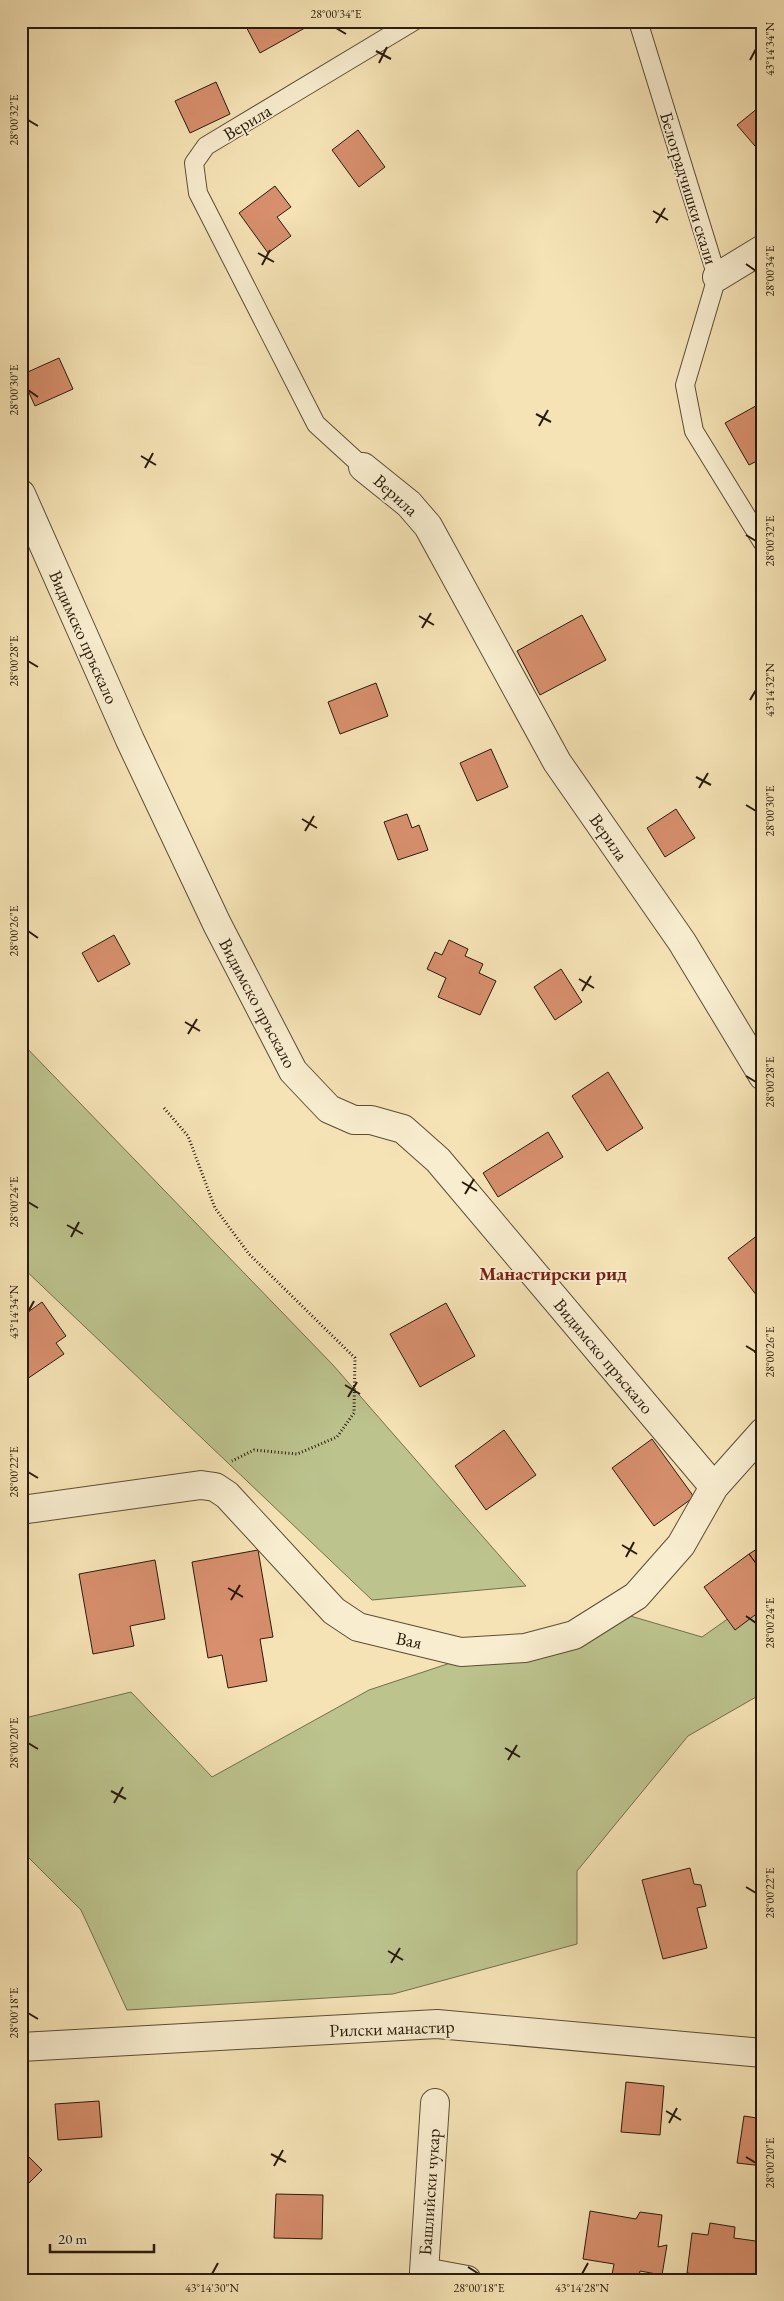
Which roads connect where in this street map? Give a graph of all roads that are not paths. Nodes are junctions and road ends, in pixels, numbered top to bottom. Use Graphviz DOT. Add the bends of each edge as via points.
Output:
graph roads {
  1 [pos="414,21"];
  2 [pos="638,21"];
  3 [pos="763,249"];
  4 [pos="717,277"];
  5 [pos="363,467"];
  6 [pos="21,494"];
  7 [pos="763,543"];
  8 [pos="763,1076"];
  9 [pos="763,1432"];
  10 [pos="714,1487"];
  11 [pos="21,1510"];
  12 [pos="21,2047"];
  13 [pos="763,2054"];
  14 [pos="435,2103"];
  15 [pos="425,2276"];
  16 [pos="467,2280"];
  1 -- 5 [label="lane, Верила" via="206,146 194,163 198,193 316,424"];
  2 -- 4 [label="lane, Белоградчишки скали"];
  3 -- 4 [label="street"];
  4 -- 7 [label="lane, Белоградчишки скали" via="685,385 694,431"];
  5 -- 8 [label="street, Верила" via="409,504 428,526 557,762 682,942"];
  6 -- 10 [label="street, Видимско пръскало" via="130,740 217,924 292,1071 329,1109 354,1120 372,1120 403,1128 438,1160"];
  9 -- 10 [label="street, Вая"];
  10 -- 11 [label="street, Вая" via="682,1545 636,1596 574,1635 525,1648 461,1652 358,1627 334,1611 227,1495 215,1487 201,1485"];
  12 -- 13 [label="street, Рилски манастир" via="437,2024"];
  14 -- 15 [label="street, Башлийски чукар"];
  15 -- 16 [label="street"];
}
